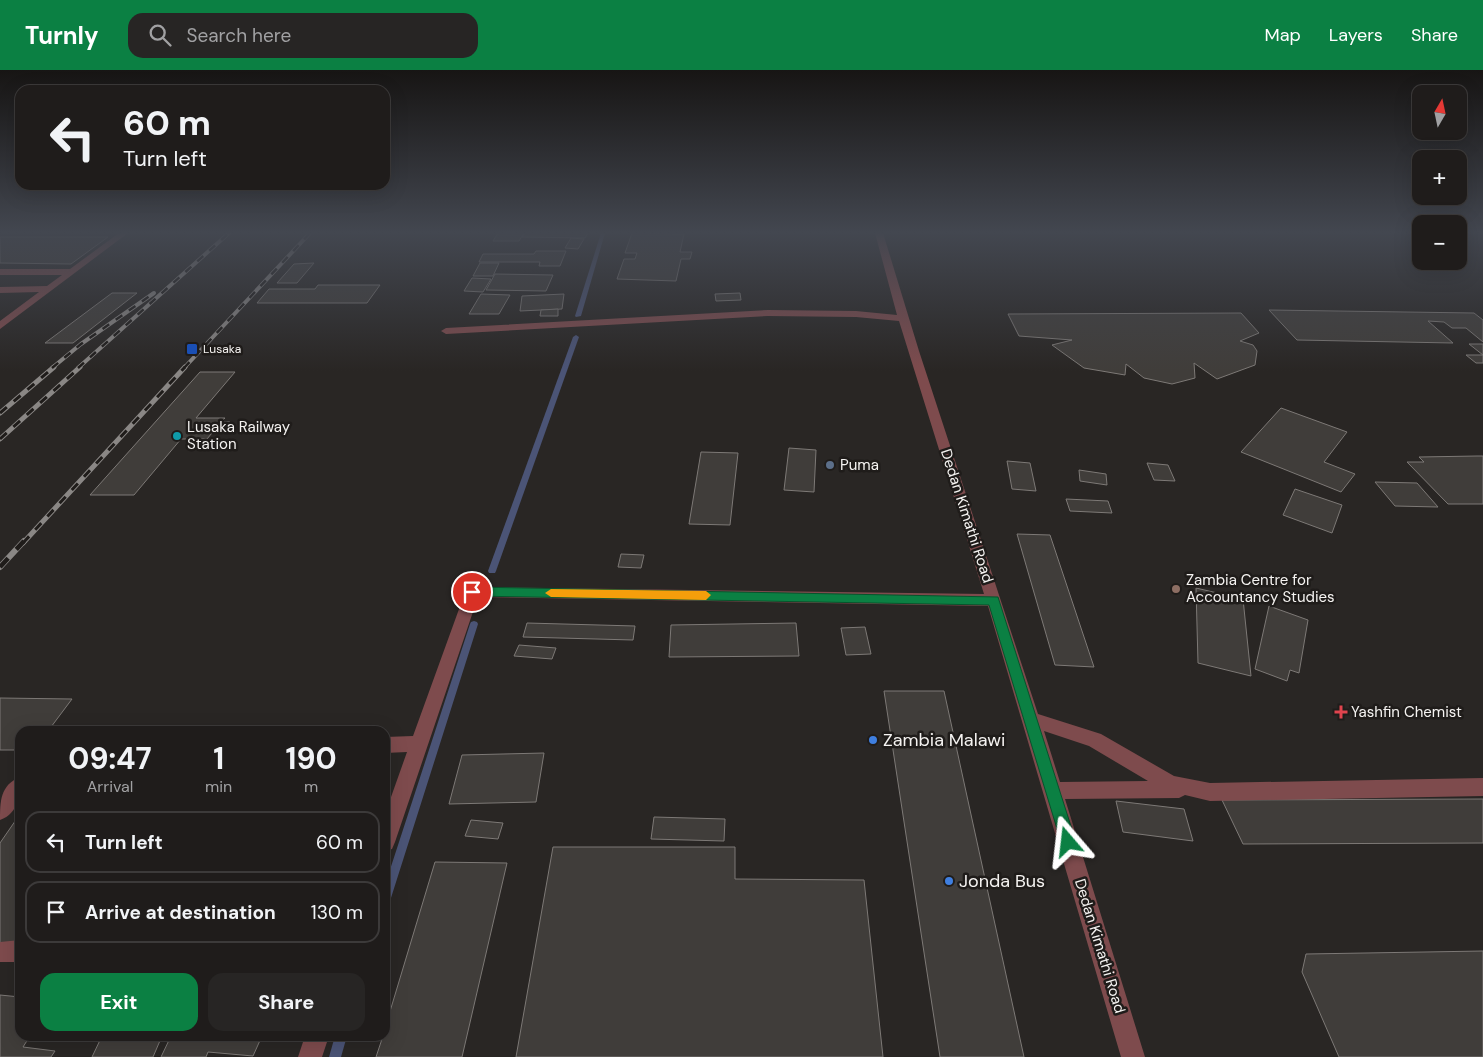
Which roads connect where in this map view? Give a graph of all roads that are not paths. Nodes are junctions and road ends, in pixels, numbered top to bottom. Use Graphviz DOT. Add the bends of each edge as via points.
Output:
graph roads {
  1 [pos="39,279"];
  2 [pos="62,279"];
  3 [pos="891,279"];
  4 [pos="48,289"];
  5 [pos="0,290"];
  6 [pos="12,290"];
  7 [pos="901,318"];
  8 [pos="0,326"];
  9 [pos="446,331"];
  10 [pos="994,600"];
  11 [pos="1032,720"];
  12 [pos="420,744"];
  13 [pos="390,745"];
  14 [pos="1483,787"];
  15 [pos="1188,789"];
  16 [pos="1053,791"];
  17 [pos="15,792"];
  18 [pos="0,812"];
  19 [pos="390,828"];
  20 [pos="315,1041"];
  21 [pos="310,1057"];
  22 [pos="1134,1057"];
  1 -- 6 [label="street"];
  2 -- 4 [label="street"];
  3 -- 7 [label="street, Dedan Kimathi Road"];
  4 -- 6 [label="street"];
  4 -- 8 [label="street"];
  5 -- 6 [label="street"];
  7 -- 9 [label="street" via="768,313"];
  7 -- 10 [label="street, Dedan Kimathi Road"];
  10 -- 11 [label="street, Dedan Kimathi Road"];
  10 -- 12 [label="street" via="472,592"];
  11 -- 15 [label="street" via="1095,740 1170,784"];
  11 -- 16 [label="street, Dedan Kimathi Road"];
  12 -- 13 [label="street"];
  12 -- 19 [label="street"];
  14 -- 15 [label="street" via="1210,792"];
  15 -- 16 [label="street"];
  16 -- 22 [label="street, Dedan Kimathi Road"];
  17 -- 18 [label="street"];
  20 -- 21 [label="street"];
}
